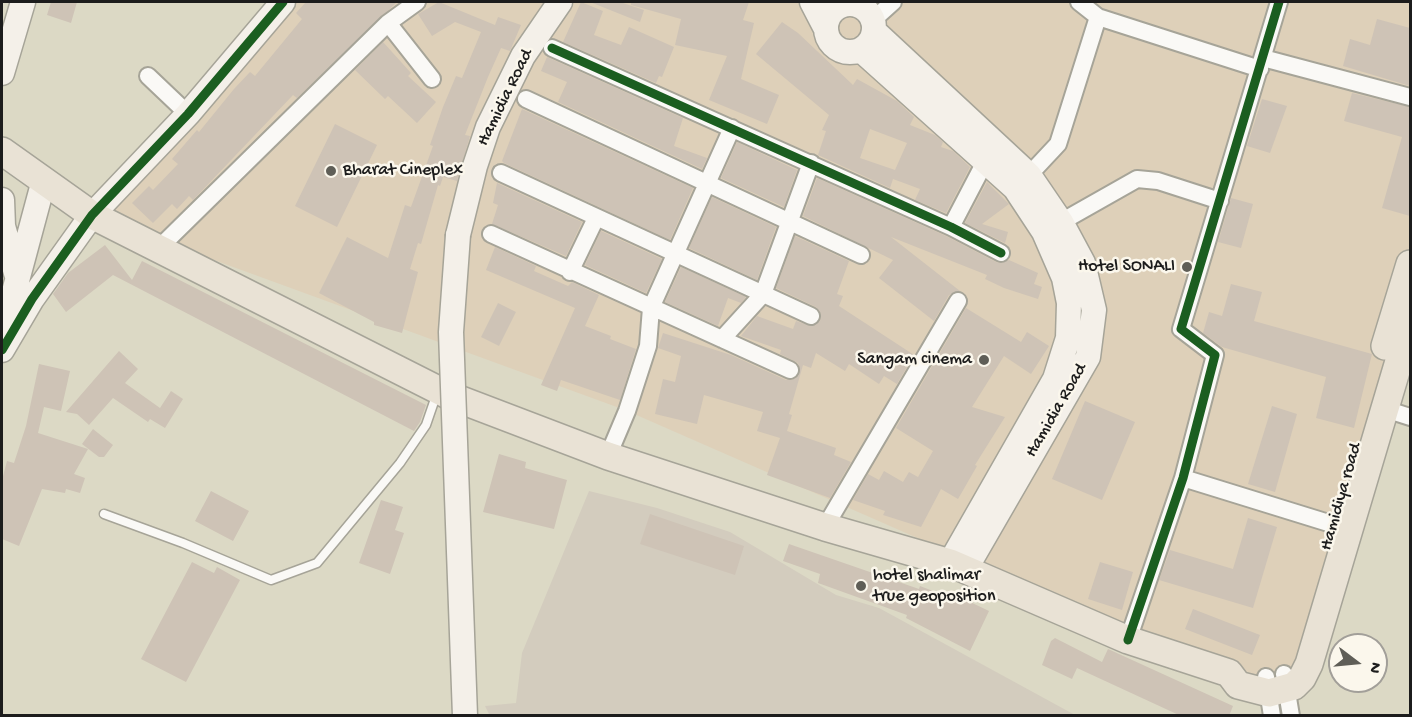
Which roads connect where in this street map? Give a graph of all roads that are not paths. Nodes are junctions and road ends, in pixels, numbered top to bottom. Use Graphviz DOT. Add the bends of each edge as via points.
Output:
graph roads {
  1 [pos="23,2"];
  2 [pos="283,2"];
  3 [pos="417,2"];
  4 [pos="559,2"];
  5 [pos="812,2"];
  6 [pos="893,2"];
  7 [pos="1079,2"];
  8 [pos="1279,2"];
  9 [pos="830,3"];
  10 [pos="1098,17"];
  11 [pos="388,23"];
  12 [pos="825,27"];
  13 [pos="869,34"];
  14 [pos="552,48"];
  15 [pos="1261,63"];
  16 [pos="2,73"];
  17 [pos="148,76"];
  18 [pos="432,79"];
  19 [pos="1410,97"];
  20 [pos="526,99"];
  21 [pos="188,114"];
  22 [pos="732,128"];
  23 [pos="2,151"];
  24 [pos="986,160"];
  25 [pos="811,164"];
  26 [pos="501,173"];
  27 [pos="1029,175"];
  28 [pos="44,180"];
  29 [pos="708,182"];
  30 [pos="2,200"];
  31 [pos="1220,201"];
  32 [pos="92,215"];
  33 [pos="596,218"];
  34 [pos="788,220"];
  35 [pos="1061,222"];
  36 [pos="951,227"];
  37 [pos="491,234"];
  38 [pos="158,249"];
  39 [pos="1001,253"];
  40 [pos="675,254"];
  41 [pos="861,255"];
  42 [pos="1410,264"];
  43 [pos="570,272"];
  44 [pos="17,275"];
  45 [pos="37,291"];
  46 [pos="762,294"];
  47 [pos="958,301"];
  48 [pos="651,308"];
  49 [pos="811,316"];
  50 [pos="1410,324"];
  51 [pos="722,339"];
  52 [pos="2,341"];
  53 [pos="1078,347"];
  54 [pos="2,350"];
  55 [pos="790,370"];
  56 [pos="438,390"];
  57 [pos="1376,407"];
  58 [pos="1410,417"];
  59 [pos="608,456"];
  60 [pos="1183,478"];
  61 [pos="104,514"];
  62 [pos="1335,525"];
  63 [pos="825,527"];
  64 [pos="957,567"];
  65 [pos="1128,640"];
  66 [pos="1278,694"];
  67 [pos="465,716"];
  1 -- 16 [label="main road"];
  2 -- 21 [label="main road"];
  3 -- 11 [label="street"];
  4 -- 67 [label="main road, Hamidia Road, bridge" via="523,56 489,128 458,235 451,332"];
  5 -- 12 [label="main road"];
  6 -- 13 [label="street"];
  7 -- 10 [label="street"];
  8 -- 15 [label="street"];
  9 -- 12 [label="main road" via="831,13"];
  9 -- 13 [label="main road" via="858,5 869,13"];
  10 -- 15 [label="street"];
  10 -- 27 [label="street" via="1058,144"];
  11 -- 18 [label="street"];
  11 -- 38 [label="street"];
  12 -- 13 [label="main road" via="834,47 848,53"];
  13 -- 24 [label="main road, Hamidia Road"];
  13 -- 27 [label="main road, Hamidia Road"];
  14 -- 22 [label="street"];
  15 -- 19 [label="street"];
  15 -- 31 [label="street"];
  17 -- 21 [label="street"];
  20 -- 29 [label="street"];
  21 -- 32 [label="main road"];
  22 -- 25 [label="street"];
  22 -- 29 [label="street"];
  23 -- 28 [label="main road"];
  24 -- 36 [label="street"];
  24 -- 53 [label="main road, Hamidia Road" via="1015,188 1044,232 1064,278"];
  25 -- 34 [label="street"];
  25 -- 36 [label="street"];
  26 -- 33 [label="street"];
  27 -- 35 [label="main road, Hamidia Road"];
  28 -- 32 [label="main road"];
  28 -- 44 [label="main road"];
  29 -- 34 [label="street"];
  29 -- 40 [label="street"];
  30 -- 44 [label="main road" via="3,226"];
  31 -- 35 [label="street" via="1137,178"];
  31 -- 60 [label="street" via="1181,329 1215,355"];
  32 -- 38 [label="main road"];
  32 -- 45 [label="main road"];
  33 -- 40 [label="street"];
  33 -- 43 [label="street"];
  34 -- 41 [label="street"];
  34 -- 46 [label="street"];
  35 -- 53 [label="main road, Hamidia Road" via="1083,263 1094,310"];
  36 -- 39 [label="street"];
  37 -- 43 [label="street"];
  38 -- 56 [label="main road"];
  40 -- 46 [label="street"];
  40 -- 48 [label="street"];
  42 -- 57 [label="main road, Hamidiya road"];
  43 -- 48 [label="street"];
  44 -- 45 [label="main road"];
  44 -- 52 [label="main road"];
  45 -- 54 [label="main road"];
  46 -- 49 [label="street"];
  46 -- 51 [label="street"];
  47 -- 63 [label="street"];
  48 -- 51 [label="street"];
  48 -- 59 [label="street" via="648,346"];
  50 -- 57 [label="main road"];
  51 -- 55 [label="street"];
  53 -- 64 [label="main road, Hamidia Road" via="1055,380"];
  56 -- 59 [label="main road"];
  56 -- 61 [label="lane" via="426,425 400,463 317,562 271,580"];
  57 -- 58 [label="street"];
  57 -- 62 [label="main road, Hamidiya road"];
  57 -- 66 [label="main road" via="1309,664 1302,678"];
  59 -- 63 [label="main road"];
  60 -- 62 [label="street"];
  60 -- 65 [label="street"];
  62 -- 66 [label="main road, Hamidiya road" via="1295,657"];
  63 -- 64 [label="main road"];
  64 -- 65 [label="main road"];
  65 -- 66 [label="main road" via="1229,673 1246,671"];
}
